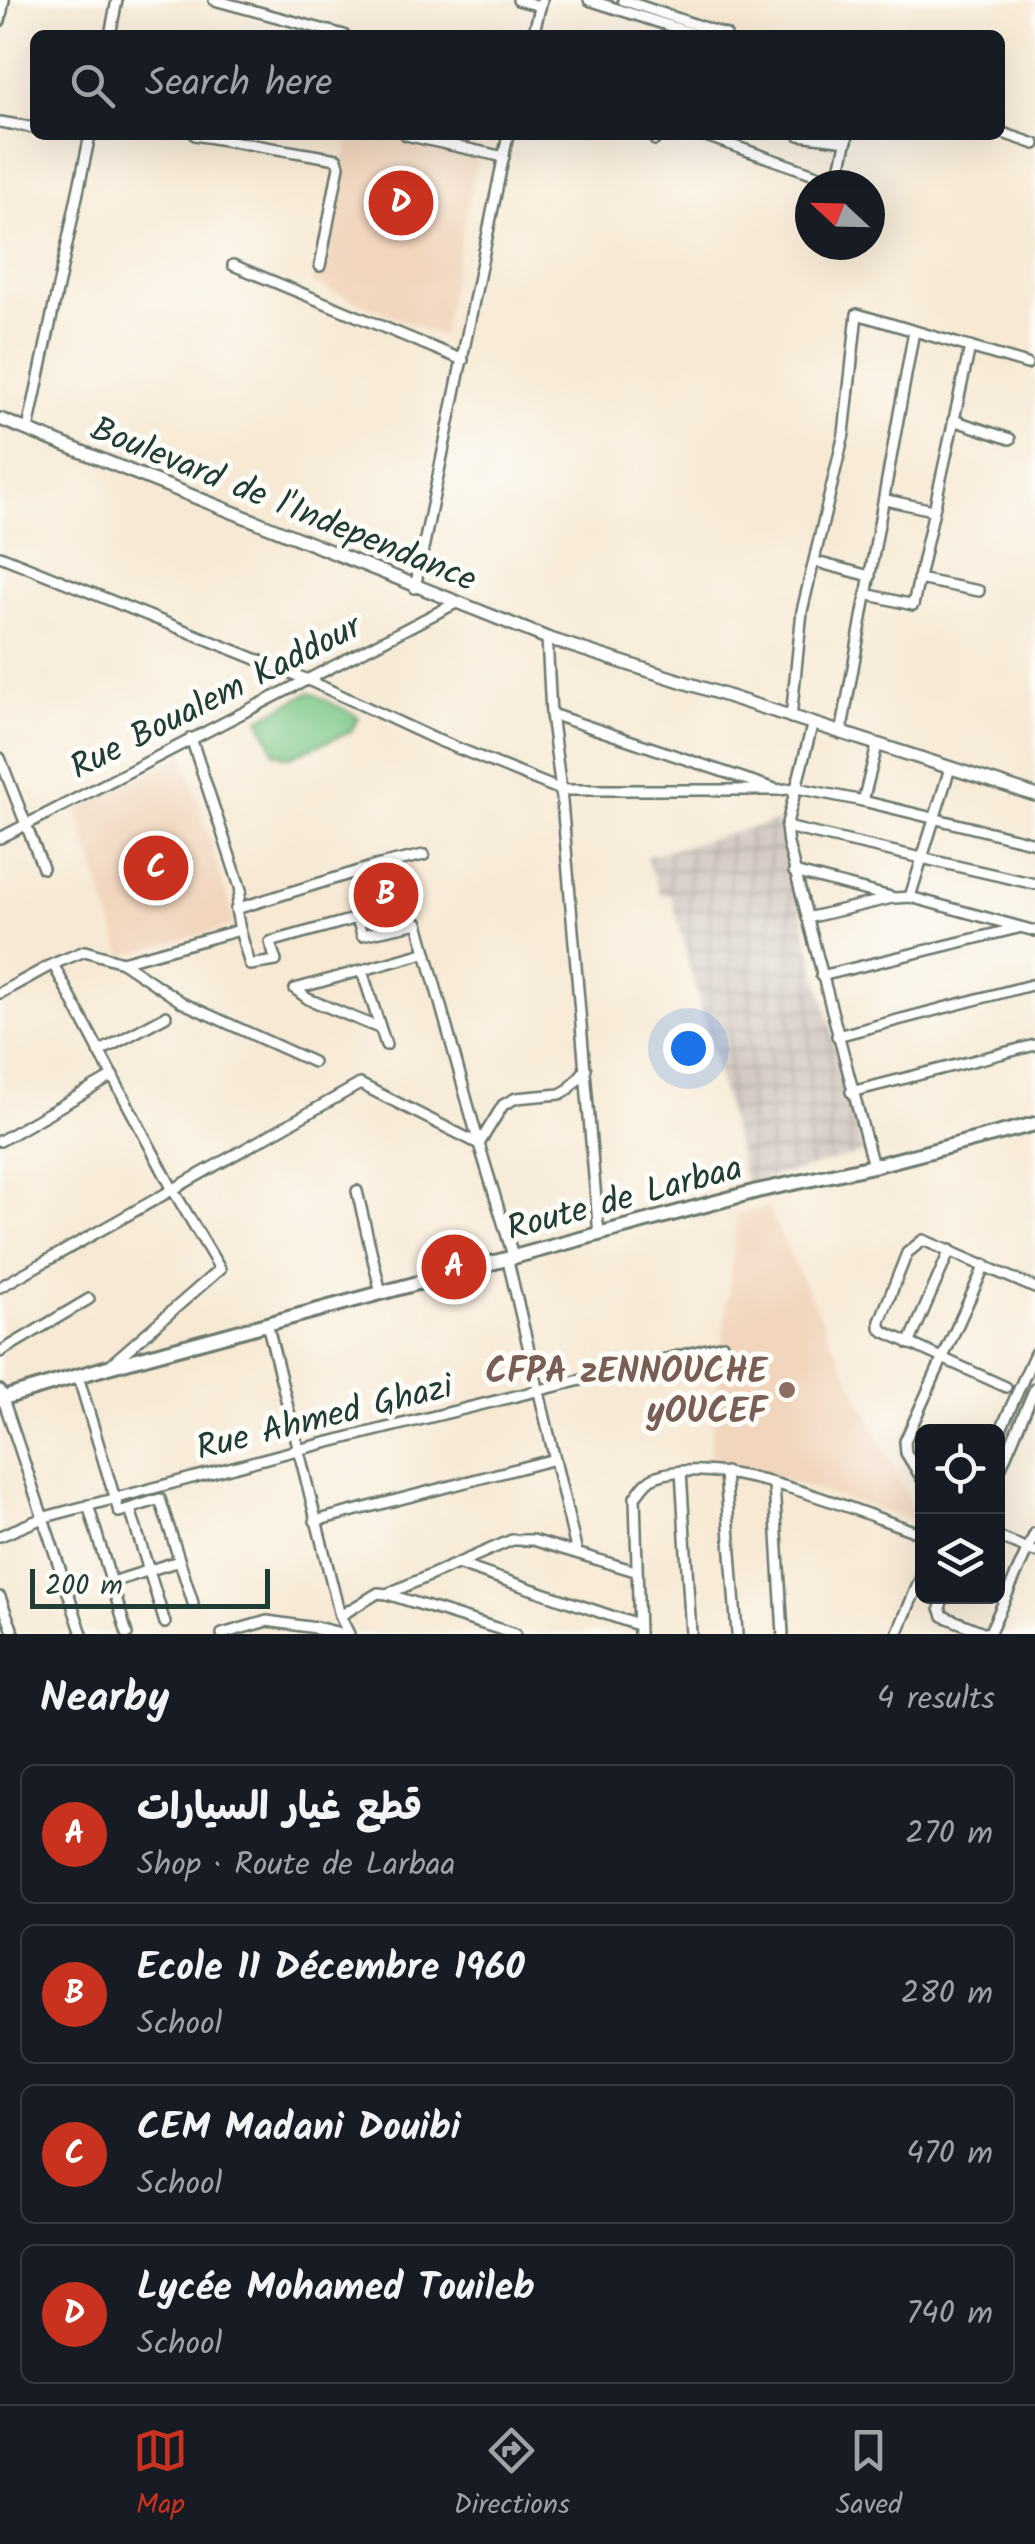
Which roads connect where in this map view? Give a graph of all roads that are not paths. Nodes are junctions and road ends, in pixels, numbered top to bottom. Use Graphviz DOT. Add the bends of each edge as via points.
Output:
graph roads {
  1 [pos="4,0"];
  2 [pos="117,0"];
  3 [pos="214,0"];
  4 [pos="518,0"];
  5 [pos="590,0"];
  6 [pos="623,0"];
  7 [pos="541,3"];
  8 [pos="0,21"];
  9 [pos="111,30"];
  10 [pos="325,30"];
  11 [pos="533,30"];
  12 [pos="682,30"];
  13 [pos="711,30"];
  14 [pos="0,122"];
  15 [pos="30,127"];
  16 [pos="1005,134"];
  17 [pos="89,140"];
  18 [pos="225,140"];
  19 [pos="428,140"];
  20 [pos="507,140"];
  21 [pos="717,140"];
  22 [pos="847,140"];
  23 [pos="1035,144"];
  24 [pos="504,157"];
  25 [pos="233,265"];
  26 [pos="320,266"];
  27 [pos="914,331"];
  28 [pos="970,346"];
  29 [pos="463,360"];
  30 [pos="1027,364"];
  31 [pos="0,419"];
  32 [pos="954,420"];
  33 [pos="28,429"];
  34 [pos="1010,439"];
  35 [pos="886,500"];
  36 [pos="933,510"];
  37 [pos="0,556"];
  38 [pos="816,562"];
  39 [pos="870,576"];
  40 [pos="918,579"];
  41 [pos="415,588"];
  42 [pos="979,591"];
  43 [pos="866,594"];
  44 [pos="456,603"];
  45 [pos="547,638"];
  46 [pos="308,680"];
  47 [pos="551,714"];
  48 [pos="791,718"];
  49 [pos="812,726"];
  50 [pos="841,734"];
  51 [pos="191,738"];
  52 [pos="877,746"];
  53 [pos="0,758"];
  54 [pos="950,768"];
  55 [pos="797,788"];
  56 [pos="561,790"];
  57 [pos="778,790"];
  58 [pos="1035,796"];
  59 [pos="863,801"];
  60 [pos="933,818"];
  61 [pos="27,825"];
  62 [pos="786,827"];
  63 [pos="0,838"];
  64 [pos="1035,843"];
  65 [pos="424,855"];
  66 [pos="922,860"];
  67 [pos="42,868"];
  68 [pos="794,872"];
  69 [pos="1035,884"];
  70 [pos="895,898"];
  71 [pos="910,898"];
  72 [pos="236,909"];
  73 [pos="808,918"];
  74 [pos="1018,928"];
  75 [pos="240,930"];
  76 [pos="1035,931"];
  77 [pos="424,953"];
  78 [pos="122,962"];
  79 [pos="53,964"];
  80 [pos="362,971"];
  81 [pos="822,976"];
  82 [pos="1035,984"];
  83 [pos="0,993"];
  84 [pos="166,1016"];
  85 [pos="379,1028"];
  86 [pos="837,1036"];
  87 [pos="386,1045"];
  88 [pos="1035,1045"];
  89 [pos="99,1052"];
  90 [pos="314,1062"];
  91 [pos="586,1070"];
  92 [pos="113,1076"];
  93 [pos="851,1092"];
  94 [pos="1035,1124"];
  95 [pos="0,1141"];
  96 [pos="478,1144"];
  97 [pos="872,1166"];
  98 [pos="172,1190"];
  99 [pos="357,1191"];
  100 [pos="599,1235"];
  101 [pos="950,1250"];
  102 [pos="511,1260"];
  103 [pos="985,1266"];
  104 [pos="0,1287"];
  105 [pos="1035,1288"];
  106 [pos="381,1293"];
  107 [pos="89,1299"];
  108 [pos="267,1323"];
  109 [pos="908,1344"];
  110 [pos="723,1345"];
  111 [pos="0,1352"];
  112 [pos="1035,1353"];
  113 [pos="942,1360"];
  114 [pos="108,1367"];
  115 [pos="78,1376"];
  116 [pos="1006,1387"];
  117 [pos="540,1390"];
  118 [pos="1018,1392"];
  119 [pos="1,1396"];
  120 [pos="1034,1396"];
  121 [pos="1003,1424"];
  122 [pos="297,1450"];
  123 [pos="555,1459"];
  124 [pos="1005,1459"];
  125 [pos="915,1468"];
  126 [pos="681,1471"];
  127 [pos="726,1472"];
  128 [pos="774,1484"];
  129 [pos="115,1499"];
  130 [pos="88,1505"];
  131 [pos="130,1509"];
  132 [pos="45,1518"];
  133 [pos="315,1521"];
  134 [pos="915,1532"];
  135 [pos="1035,1533"];
  136 [pos="0,1536"];
  137 [pos="1005,1539"];
  138 [pos="1031,1550"];
  139 [pos="577,1553"];
  140 [pos="179,1562"];
  141 [pos="457,1564"];
  142 [pos="635,1571"];
  143 [pos="149,1572"];
  144 [pos="112,1582"];
  145 [pos="915,1591"];
  146 [pos="386,1594"];
  147 [pos="0,1597"];
  148 [pos="193,1603"];
  149 [pos="941,1604"];
  150 [pos="340,1616"];
  151 [pos="165,1623"];
  152 [pos="638,1629"];
  153 [pos="322,1631"];
  154 [pos="14,1634"];
  155 [pos="82,1634"];
  156 [pos="127,1634"];
  157 [pos="222,1634"];
  158 [pos="340,1634"];
  159 [pos="349,1634"];
  160 [pos="515,1634"];
  161 [pos="691,1634"];
  162 [pos="737,1634"];
  163 [pos="782,1634"];
  164 [pos="897,1634"];
  165 [pos="988,1634"];
  1 -- 8 [label="street"];
  2 -- 9 [label="street"];
  3 -- 10 [label="street"];
  4 -- 7 [label="street"];
  5 -- 12 [label="street"];
  6 -- 13 [label="street"];
  7 -- 11 [label="street"];
  14 -- 15 [label="street"];
  16 -- 23 [label="street"];
  17 -- 33 [label="street"];
  18 -- 26 [label="street" via="337,159"];
  19 -- 24 [label="street"];
  20 -- 24 [label="street"];
  21 -- 22 [label="street" via="837,182"];
  24 -- 29 [label="street"];
  25 -- 29 [label="street"];
  27 -- 28 [label="street"];
  27 -- 35 [label="street"];
  27 -- 38 [label="street" via="857,314 844,434"];
  28 -- 30 [label="street"];
  28 -- 32 [label="street"];
  29 -- 41 [label="street"];
  31 -- 33 [label="street, Boulevard de l'Independance"];
  32 -- 34 [label="street"];
  32 -- 36 [label="street"];
  33 -- 41 [label="street, Boulevard de l'Independance"];
  35 -- 36 [label="street"];
  35 -- 39 [label="street"];
  36 -- 40 [label="street"];
  37 -- 46 [label="street"];
  38 -- 39 [label="street"];
  38 -- 48 [label="street" via="802,610"];
  39 -- 43 [label="street"];
  40 -- 42 [label="street"];
  40 -- 43 [label="street" via="913,606"];
  41 -- 44 [label="street, Boulevard de l'Independance"];
  43 -- 50 [label="street"];
  44 -- 45 [label="street, Boulevard de l'Independance"];
  44 -- 46 [label="street, Rue Boualem Kaddour"];
  45 -- 47 [label="street"];
  45 -- 48 [label="street, Boulevard de l'Independance"];
  46 -- 51 [label="street, Rue Boualem Kaddour"];
  46 -- 56 [label="street"];
  47 -- 56 [label="street"];
  47 -- 57 [label="street"];
  48 -- 49 [label="street, Boulevard de l'Independance"];
  49 -- 50 [label="street, Boulevard de l'Independance"];
  49 -- 55 [label="street"];
  50 -- 52 [label="street, Boulevard de l'Independance"];
  51 -- 61 [label="street, Rue Boualem Kaddour"];
  51 -- 72 [label="street" via="241,890"];
  52 -- 54 [label="street, Boulevard de l'Independance"];
  52 -- 59 [label="street"];
  53 -- 61 [label="street"];
  54 -- 58 [label="street, Boulevard de l'Independance"];
  54 -- 60 [label="street"];
  55 -- 57 [label="street"];
  55 -- 59 [label="street"];
  55 -- 62 [label="street"];
  56 -- 57 [label="street"];
  56 -- 91 [label="street"];
  59 -- 60 [label="street"];
  60 -- 64 [label="street"];
  60 -- 66 [label="street"];
  61 -- 63 [label="street, Rue Boualem Kaddour"];
  61 -- 67 [label="street"];
  62 -- 66 [label="street"];
  62 -- 68 [label="street"];
  65 -- 72 [label="street"];
  66 -- 69 [label="street"];
  66 -- 71 [label="street"];
  68 -- 70 [label="street"];
  68 -- 73 [label="street"];
  70 -- 71 [label="street"];
  70 -- 73 [label="street"];
  71 -- 74 [label="street"];
  72 -- 75 [label="street"];
  73 -- 81 [label="street"];
  74 -- 76 [label="street"];
  74 -- 81 [label="street"];
  75 -- 77 [label="street" via="250,965 276,961 270,942 358,918 362,935 418,923"];
  75 -- 78 [label="street"];
  77 -- 80 [label="street"];
  77 -- 96 [label="street"];
  78 -- 79 [label="street" via="85,951"];
  78 -- 90 [label="street" via="183,1002"];
  79 -- 83 [label="street"];
  79 -- 89 [label="street"];
  80 -- 85 [label="street"];
  80 -- 85 [label="street" via="295,990"];
  81 -- 86 [label="street"];
  82 -- 86 [label="street"];
  84 -- 89 [label="street"];
  85 -- 87 [label="street"];
  86 -- 93 [label="street"];
  88 -- 93 [label="street"];
  89 -- 92 [label="street"];
  91 -- 96 [label="street" via="560,1094 504,1104"];
  91 -- 100 [label="street"];
  92 -- 95 [label="street"];
  92 -- 98 [label="street"];
  93 -- 97 [label="street"];
  94 -- 97 [label="main road, Route de Larbaa"];
  96 -- 98 [label="street" via="360,1084"];
  96 -- 102 [label="street"];
  97 -- 100 [label="main road, Route de Larbaa"];
  98 -- 104 [label="street"];
  98 -- 114 [label="street" via="220,1269"];
  99 -- 106 [label="street"];
  100 -- 102 [label="main road, Route de Larbaa"];
  101 -- 103 [label="street"];
  101 -- 109 [label="street"];
  101 -- 109 [label="street" via="923,1240 905,1259 880,1326"];
  102 -- 106 [label="main road, Route de Larbaa"];
  102 -- 117 [label="street"];
  103 -- 105 [label="street"];
  103 -- 113 [label="street"];
  106 -- 108 [label="main road, Route de Larbaa"];
  107 -- 111 [label="street"];
  108 -- 114 [label="main road, Route de Larbaa"];
  108 -- 122 [label="street"];
  109 -- 113 [label="street"];
  110 -- 117 [label="street, Rue Ahmed Ghazi"];
  112 -- 118 [label="street"];
  113 -- 116 [label="street"];
  113 -- 125 [label="street" via="905,1441"];
  114 -- 115 [label="main road, Route de Larbaa"];
  115 -- 119 [label="main road, Route de Larbaa"];
  115 -- 129 [label="street"];
  117 -- 122 [label="street, Rue Ahmed Ghazi"];
  117 -- 123 [label="street"];
  118 -- 120 [label="street"];
  118 -- 121 [label="street"];
  119 -- 132 [label="street"];
  120 -- 124 [label="street"];
  122 -- 129 [label="street, Rue Ahmed Ghazi"];
  122 -- 133 [label="street"];
  123 -- 133 [label="street"];
  123 -- 139 [label="street"];
  126 -- 127 [label="street"];
  126 -- 142 [label="street" via="646,1482 636,1497"];
  126 -- 161 [label="street"];
  127 -- 128 [label="street"];
  127 -- 162 [label="street"];
  128 -- 134 [label="street"];
  128 -- 163 [label="street"];
  129 -- 130 [label="street, Rue Ahmed Ghazi"];
  129 -- 131 [label="street" via="119,1512"];
  130 -- 132 [label="street, Rue Ahmed Ghazi"];
  130 -- 144 [label="street"];
  131 -- 140 [label="street" via="160,1500"];
  131 -- 143 [label="street"];
  132 -- 136 [label="street, Rue Ahmed Ghazi"];
  132 -- 155 [label="street"];
  133 -- 150 [label="street"];
  135 -- 138 [label="street"];
  137 -- 138 [label="street"];
  138 -- 165 [label="street"];
  139 -- 141 [label="street" via="512,1540"];
  139 -- 142 [label="street"];
  140 -- 143 [label="street"];
  140 -- 148 [label="street"];
  141 -- 146 [label="street"];
  141 -- 152 [label="street"];
  142 -- 152 [label="street"];
  143 -- 144 [label="street"];
  143 -- 151 [label="street"];
  144 -- 156 [label="street"];
  145 -- 164 [label="street"];
  146 -- 150 [label="street"];
  146 -- 160 [label="street"];
  147 -- 154 [label="street"];
  149 -- 165 [label="street" via="946,1618"];
  150 -- 159 [label="street"];
  153 -- 157 [label="street" via="266,1621"];
  153 -- 158 [label="street"];
}
